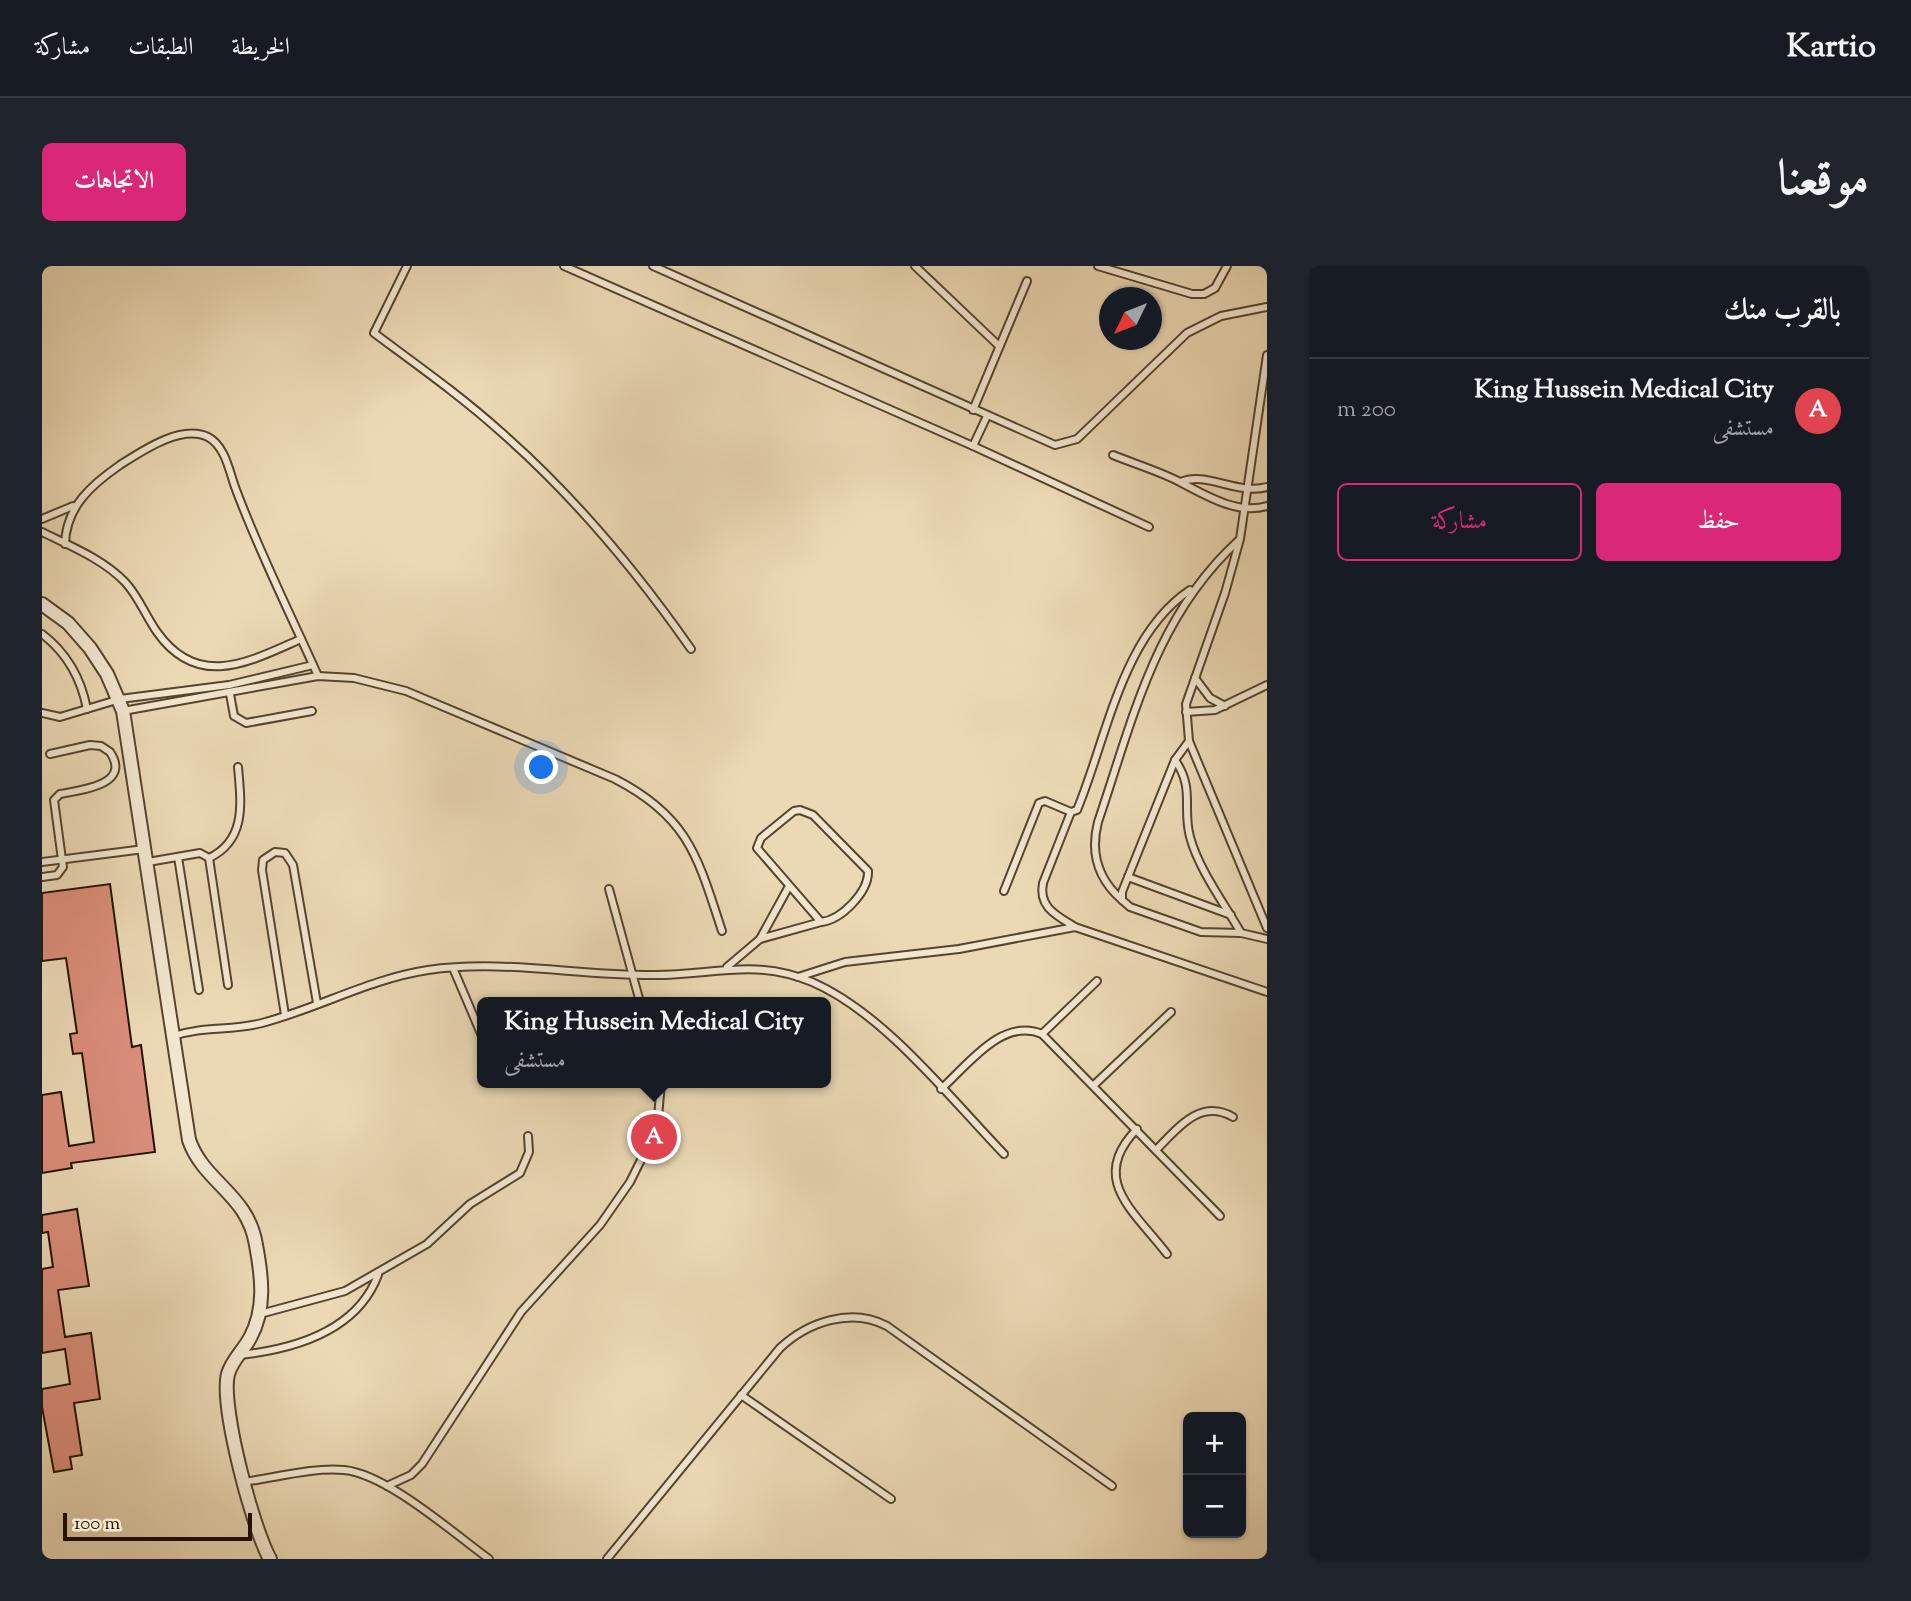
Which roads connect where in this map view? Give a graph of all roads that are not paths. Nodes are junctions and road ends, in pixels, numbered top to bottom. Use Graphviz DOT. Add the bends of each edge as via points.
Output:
graph roads {
  1 [pos="407,266"];
  2 [pos="564,266"];
  3 [pos="653,266"];
  4 [pos="915,266"];
  5 [pos="1098,266"];
  6 [pos="1227,266"];
  7 [pos="1027,281"];
  8 [pos="1267,307"];
  9 [pos="998,345"];
  10 [pos="1267,355"];
  11 [pos="973,410"];
  12 [pos="987,416"];
  13 [pos="973,446"];
  14 [pos="1113,455"];
  15 [pos="1181,482"];
  16 [pos="1267,487"];
  17 [pos="1249,491"];
  18 [pos="75,505"];
  19 [pos="1267,506"];
  20 [pos="1245,509"];
  21 [pos="42,519"];
  22 [pos="1149,527"];
  23 [pos="42,532"];
  24 [pos="1240,539"];
  25 [pos="65,544"];
  26 [pos="1195,587"];
  27 [pos="42,604"];
  28 [pos="42,634"];
  29 [pos="301,639"];
  30 [pos="691,649"];
  31 [pos="313,665"];
  32 [pos="318,676"];
  33 [pos="1195,678"];
  34 [pos="1267,685"];
  35 [pos="230,694"];
  36 [pos="122,705"];
  37 [pos="1225,706"];
  38 [pos="87,709"];
  39 [pos="312,711"];
  40 [pos="1185,712"];
  41 [pos="42,713"];
  42 [pos="1189,741"];
  43 [pos="50,754"];
  44 [pos="1175,760"];
  45 [pos="238,767"];
  46 [pos="1070,812"];
  47 [pos="147,855"];
  48 [pos="178,857"];
  49 [pos="209,858"];
  50 [pos="63,860"];
  51 [pos="42,862"];
  52 [pos="42,877"];
  53 [pos="1128,877"];
  54 [pos="788,888"];
  55 [pos="609,889"];
  56 [pos="1004,891"];
  57 [pos="1122,900"];
  58 [pos="1231,915"];
  59 [pos="821,922"];
  60 [pos="1075,927"];
  61 [pos="1267,928"];
  62 [pos="722,931"];
  63 [pos="1241,933"];
  64 [pos="760,939"];
  65 [pos="1267,939"];
  66 [pos="727,967"];
  67 [pos="453,968"];
  68 [pos="632,975"];
  69 [pos="798,976"];
  70 [pos="1097,981"];
  71 [pos="229,985"];
  72 [pos="199,990"];
  73 [pos="1267,992"];
  74 [pos="639,997"];
  75 [pos="317,1003"];
  76 [pos="1171,1012"];
  77 [pos="285,1015"];
  78 [pos="477,1024"];
  79 [pos="1042,1034"];
  80 [pos="174,1036"];
  81 [pos="1094,1085"];
  82 [pos="661,1088"];
  83 [pos="942,1089"];
  84 [pos="1233,1117"];
  85 [pos="1137,1129"];
  86 [pos="528,1136"];
  87 [pos="1156,1150"];
  88 [pos="1004,1154"];
  89 [pos="1220,1216"];
  90 [pos="1167,1254"];
  91 [pos="378,1275"];
  92 [pos="259,1315"];
  93 [pos="237,1355"];
  94 [pos="741,1395"];
  95 [pos="243,1482"];
  96 [pos="387,1486"];
  97 [pos="1112,1486"];
  98 [pos="891,1499"];
  99 [pos="270,1559"];
  100 [pos="489,1559"];
  101 [pos="607,1559"];
  1 -- 30 [label="lane" via="374,333 466,403 563,490 620,553"];
  2 -- 13 [label="lane"];
  3 -- 11 [label="lane"];
  4 -- 9 [label="lane"];
  5 -- 6 [label="lane" via="1198,295 1215,288"];
  7 -- 9 [label="lane"];
  8 -- 12 [label="lane" via="1221,316 1187,333 1072,442 1050,444"];
  9 -- 11 [label="lane"];
  10 -- 17 [label="lane"];
  11 -- 12 [label="lane"];
  12 -- 13 [label="lane"];
  13 -- 22 [label="lane"];
  14 -- 15 [label="lane"];
  15 -- 17 [label="lane" via="1199,480"];
  15 -- 20 [label="lane"];
  16 -- 17 [label="lane"];
  17 -- 20 [label="lane"];
  18 -- 21 [label="lane"];
  18 -- 25 [label="lane"];
  18 -- 29 [label="lane" via="114,469 152,447 192,433 213,440"];
  19 -- 20 [label="lane"];
  20 -- 24 [label="lane"];
  23 -- 25 [label="lane"];
  24 -- 26 [label="lane"];
  24 -- 33 [label="lane"];
  25 -- 29 [label="lane" via="124,580 162,639 193,662 233,666"];
  26 -- 46 [label="lane" via="1168,607 1138,647 1078,807"];
  26 -- 57 [label="lane" via="1152,662 1095,832 1097,865"];
  27 -- 36 [label="street" via="68,623 90,648"];
  28 -- 38 [label="lane" via="69,663"];
  29 -- 31 [label="lane"];
  31 -- 32 [label="lane"];
  31 -- 36 [label="lane"];
  32 -- 35 [label="lane"];
  32 -- 62 [label="lane" via="362,679 406,691 637,791 670,817 691,844"];
  33 -- 37 [label="lane" via="1210,698"];
  33 -- 40 [label="lane"];
  34 -- 37 [label="lane"];
  35 -- 36 [label="lane"];
  35 -- 39 [label="lane" via="234,716 246,723"];
  36 -- 38 [label="lane"];
  36 -- 47 [label="street"];
  37 -- 40 [label="lane"];
  38 -- 41 [label="lane" via="60,717"];
  40 -- 42 [label="lane"];
  42 -- 44 [label="lane"];
  42 -- 61 [label="lane"];
  43 -- 50 [label="lane" via="96,745 110,752 115,766 105,783 60,794 54,800"];
  44 -- 53 [label="lane"];
  44 -- 58 [label="lane" via="1189,790 1191,838"];
  45 -- 49 [label="lane" via="242,806 236,831 228,845"];
  46 -- 56 [label="lane" via="1039,803"];
  46 -- 60 [label="lane" via="1041,895 1050,911"];
  47 -- 48 [label="lane"];
  47 -- 50 [label="lane"];
  47 -- 80 [label="street"];
  48 -- 49 [label="lane" via="200,853"];
  48 -- 72 [label="lane"];
  49 -- 71 [label="lane"];
  50 -- 51 [label="lane"];
  50 -- 52 [label="lane" via="60,873"];
  53 -- 57 [label="lane"];
  53 -- 58 [label="lane"];
  54 -- 59 [label="lane"];
  54 -- 59 [label="lane" via="760,855 757,844 794,811 807,811 868,875 841,915"];
  54 -- 64 [label="lane"];
  55 -- 68 [label="lane"];
  57 -- 63 [label="lane" via="1130,907 1202,932"];
  58 -- 63 [label="lane"];
  59 -- 64 [label="lane"];
  60 -- 69 [label="lane" via="959,949 845,962"];
  60 -- 73 [label="lane"];
  63 -- 65 [label="lane"];
  64 -- 66 [label="lane"];
  66 -- 68 [label="lane"];
  66 -- 69 [label="lane"];
  67 -- 68 [label="lane"];
  67 -- 75 [label="lane" via="380,980"];
  67 -- 78 [label="lane"];
  68 -- 74 [label="lane"];
  69 -- 83 [label="lane" via="863,1012"];
  70 -- 79 [label="lane"];
  75 -- 77 [label="lane"];
  75 -- 77 [label="lane" via="293,865 285,853 275,852 263,860 261,870"];
  76 -- 81 [label="lane"];
  77 -- 80 [label="lane"];
  79 -- 81 [label="lane"];
  79 -- 83 [label="lane" via="1021,1029 1004,1034"];
  80 -- 92 [label="street" via="192,1150 237,1199 254,1231 262,1291"];
  81 -- 85 [label="lane"];
  82 -- 96 [label="lane" via="657,1128 616,1204 521,1312 422,1464"];
  83 -- 88 [label="lane"];
  84 -- 87 [label="lane" via="1212,1110 1198,1113"];
  85 -- 87 [label="lane"];
  85 -- 90 [label="lane" via="1119,1149 1114,1178"];
  86 -- 91 [label="lane" via="528,1159 514,1179 480,1197 436,1237"];
  87 -- 89 [label="lane"];
  91 -- 92 [label="lane" via="337,1294"];
  91 -- 93 [label="lane" via="359,1309 339,1325 284,1347"];
  92 -- 93 [label="street"];
  93 -- 95 [label="street" via="228,1372 227,1391"];
  94 -- 97 [label="lane" via="779,1348 798,1333 818,1323 870,1318"];
  94 -- 98 [label="lane"];
  94 -- 101 [label="lane"];
  95 -- 96 [label="lane" via="335,1469 367,1475"];
  95 -- 99 [label="street"];
  96 -- 100 [label="lane"];
}
